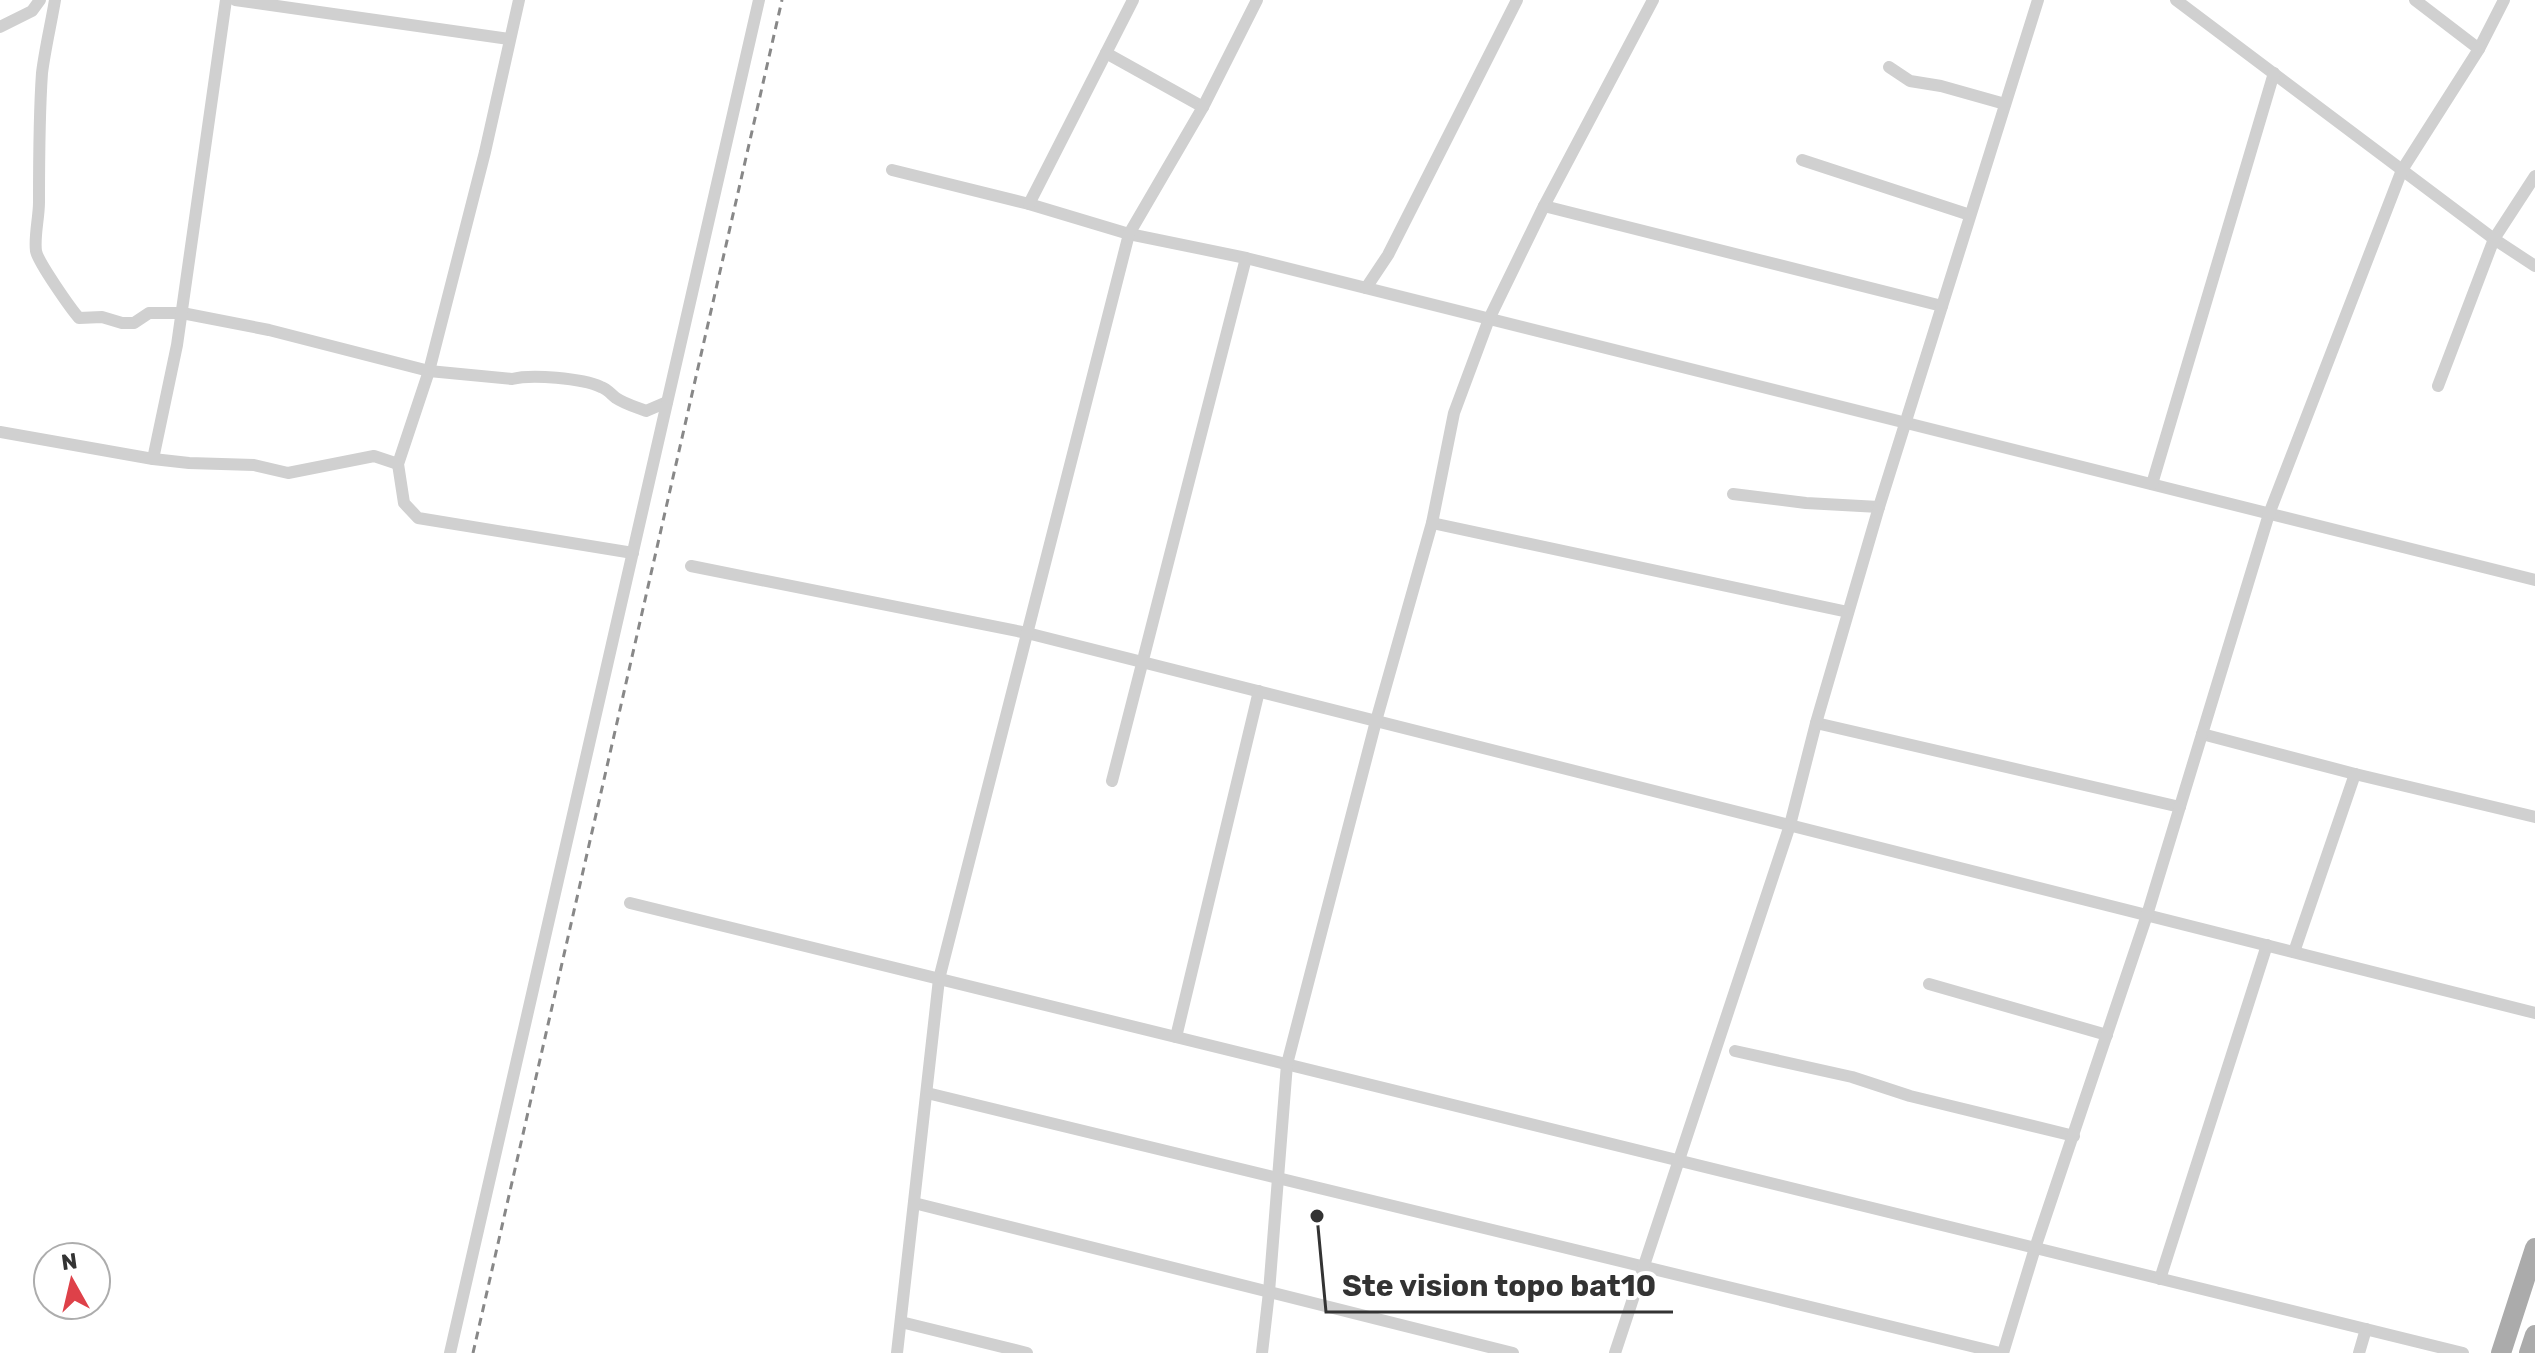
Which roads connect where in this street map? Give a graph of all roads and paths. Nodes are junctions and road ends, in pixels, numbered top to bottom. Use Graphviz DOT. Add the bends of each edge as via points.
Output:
graph roads {
  1 [pos="40,0"];
  2 [pos="55,0"];
  3 [pos="226,0"];
  4 [pos="235,0"];
  5 [pos="519,0"];
  6 [pos="759,0"];
  7 [pos="1133,0"];
  8 [pos="1257,0"];
  9 [pos="1517,0"];
  10 [pos="1653,0"];
  11 [pos="2038,0"];
  12 [pos="2176,0"];
  13 [pos="2415,0"];
  14 [pos="2504,0"];
  15 [pos="0,27"];
  16 [pos="509,39"];
  17 [pos="2479,49"];
  18 [pos="1106,53"];
  19 [pos="1889,67"];
  20 [pos="2274,73"];
  21 [pos="2005,104"];
  22 [pos="1203,107"];
  23 [pos="1802,160"];
  24 [pos="892,170"];
  25 [pos="2402,170"];
  26 [pos="2535,176"];
  27 [pos="1029,204"];
  28 [pos="1544,206"];
  29 [pos="1970,215"];
  30 [pos="1129,234"];
  31 [pos="2494,239"];
  32 [pos="1246,258"];
  33 [pos="2535,266"];
  34 [pos="1366,288"];
  35 [pos="1942,306"];
  36 [pos="182,313"];
  37 [pos="1489,319"];
  38 [pos="429,371"];
  39 [pos="2438,386"];
  40 [pos="667,402"];
  41 [pos="1905,423"];
  42 [pos="0,432"];
  43 [pos="153,459"];
  44 [pos="398,464"];
  45 [pos="2152,484"];
  46 [pos="1733,494"];
  47 [pos="1879,507"];
  48 [pos="2269,514"];
  49 [pos="1432,523"];
  50 [pos="633,553"];
  51 [pos="691,566"];
  52 [pos="2535,580"];
  53 [pos="1848,612"];
  54 [pos="1027,633"];
  55 [pos="1142,662"];
  56 [pos="1259,691"];
  57 [pos="1376,721"];
  58 [pos="1816,723"];
  59 [pos="2202,734"];
  60 [pos="2355,774"];
  61 [pos="1112,781"];
  62 [pos="2180,807"];
  63 [pos="2535,817"];
  64 [pos="1790,825"];
  65 [pos="630,903"];
  66 [pos="2147,915"];
  67 [pos="2267,945"];
  68 [pos="2294,952"];
  69 [pos="939,979"];
  70 [pos="1929,984"];
  71 [pos="2535,1013"];
  72 [pos="2107,1035"];
  73 [pos="1176,1037"];
  74 [pos="1735,1051"];
  75 [pos="1287,1064"];
  76 [pos="927,1093"];
  77 [pos="2074,1136"];
  78 [pos="1678,1160"];
  79 [pos="1279,1179"];
  80 [pos="914,1203"];
  81 [pos="2035,1248"];
  82 [pos="2535,1248"];
  83 [pos="1643,1267"];
  84 [pos="2160,1279"];
  85 [pos="1269,1292"];
  86 [pos="901,1322"];
  87 [pos="2366,1329"];
  88 [pos="2535,1335"];
  89 [pos="450,1353"];
  90 [pos="897,1353"];
  91 [pos="1027,1353"];
  92 [pos="1262,1353"];
  93 [pos="1513,1353"];
  94 [pos="1615,1353"];
  95 [pos="2001,1353"];
  96 [pos="2359,1353"];
  97 [pos="2463,1353"];
  98 [pos="2501,1353"];
  99 [pos="2529,1353"];
  1 -- 15 [label="street" via="32,11"];
  2 -- 36 [label="street" via="39,123 36,251 41,265 79,318 134,323 149,313"];
  3 -- 36 [label="street"];
  4 -- 16 [label="street"];
  5 -- 16 [label="street"];
  6 -- 40 [label="street"];
  7 -- 18 [label="street"];
  8 -- 22 [label="street"];
  9 -- 34 [label="street" via="1388,255"];
  10 -- 28 [label="street"];
  11 -- 21 [label="street"];
  12 -- 20 [label="street"];
  13 -- 17 [label="street"];
  14 -- 17 [label="street"];
  16 -- 38 [label="street"];
  17 -- 25 [label="street"];
  18 -- 22 [label="street"];
  18 -- 27 [label="street"];
  19 -- 21 [label="street" via="1910,81"];
  20 -- 25 [label="street"];
  20 -- 45 [label="street"];
  21 -- 29 [label="street"];
  22 -- 30 [label="street"];
  23 -- 29 [label="street"];
  24 -- 27 [label="street"];
  25 -- 31 [label="street"];
  25 -- 48 [label="street"];
  26 -- 31 [label="street"];
  27 -- 30 [label="street"];
  28 -- 35 [label="street"];
  28 -- 37 [label="street"];
  29 -- 35 [label="street"];
  30 -- 32 [label="street"];
  30 -- 54 [label="street"];
  31 -- 33 [label="street"];
  31 -- 39 [label="street"];
  32 -- 34 [label="street"];
  32 -- 55 [label="street"];
  34 -- 37 [label="street"];
  35 -- 41 [label="street"];
  36 -- 38 [label="street"];
  36 -- 43 [label="street"];
  37 -- 41 [label="street"];
  37 -- 49 [label="street" via="1454,413"];
  38 -- 40 [label="street" via="512,379 578,378 646,411"];
  38 -- 44 [label="street"];
  40 -- 50 [label="street"];
  41 -- 45 [label="street"];
  41 -- 47 [label="street"];
  42 -- 43 [label="street"];
  43 -- 44 [label="street" via="254,465 288,473 374,456"];
  44 -- 50 [label="street" via="404,503 418,518"];
  45 -- 48 [label="street"];
  46 -- 47 [label="street"];
  47 -- 53 [label="street"];
  48 -- 52 [label="street"];
  48 -- 59 [label="street"];
  49 -- 53 [label="street"];
  49 -- 57 [label="street"];
  50 -- 89 [label="street"];
  51 -- 54 [label="street"];
  53 -- 58 [label="street"];
  54 -- 55 [label="street"];
  54 -- 69 [label="street"];
  55 -- 56 [label="street"];
  55 -- 61 [label="street"];
  56 -- 57 [label="street"];
  56 -- 73 [label="street"];
  57 -- 64 [label="street"];
  57 -- 75 [label="street"];
  58 -- 62 [label="street"];
  58 -- 64 [label="street"];
  59 -- 60 [label="street"];
  59 -- 62 [label="street"];
  60 -- 63 [label="street"];
  60 -- 68 [label="street"];
  62 -- 66 [label="street"];
  64 -- 66 [label="street"];
  64 -- 78 [label="street"];
  65 -- 69 [label="street"];
  66 -- 67 [label="street"];
  66 -- 72 [label="street"];
  67 -- 68 [label="street"];
  67 -- 84 [label="street"];
  68 -- 71 [label="street"];
  69 -- 73 [label="street"];
  69 -- 76 [label="street"];
  70 -- 72 [label="street"];
  72 -- 77 [label="street"];
  73 -- 75 [label="street"];
  74 -- 77 [label="street"];
  75 -- 78 [label="street"];
  75 -- 79 [label="street"];
  76 -- 79 [label="street"];
  76 -- 80 [label="street"];
  77 -- 81 [label="street"];
  78 -- 81 [label="street"];
  78 -- 83 [label="street"];
  79 -- 83 [label="street"];
  79 -- 85 [label="street"];
  80 -- 85 [label="street"];
  80 -- 86 [label="street"];
  81 -- 84 [label="street"];
  81 -- 95 [label="street"];
  82 -- 98 [label="main road"];
  83 -- 94 [label="street"];
  83 -- 95 [label="street"];
  84 -- 87 [label="street"];
  85 -- 92 [label="street"];
  85 -- 93 [label="street"];
  86 -- 90 [label="street"];
  86 -- 91 [label="street"];
  87 -- 96 [label="street"];
  87 -- 97 [label="street"];
  88 -- 99 [label="main road"];
}
